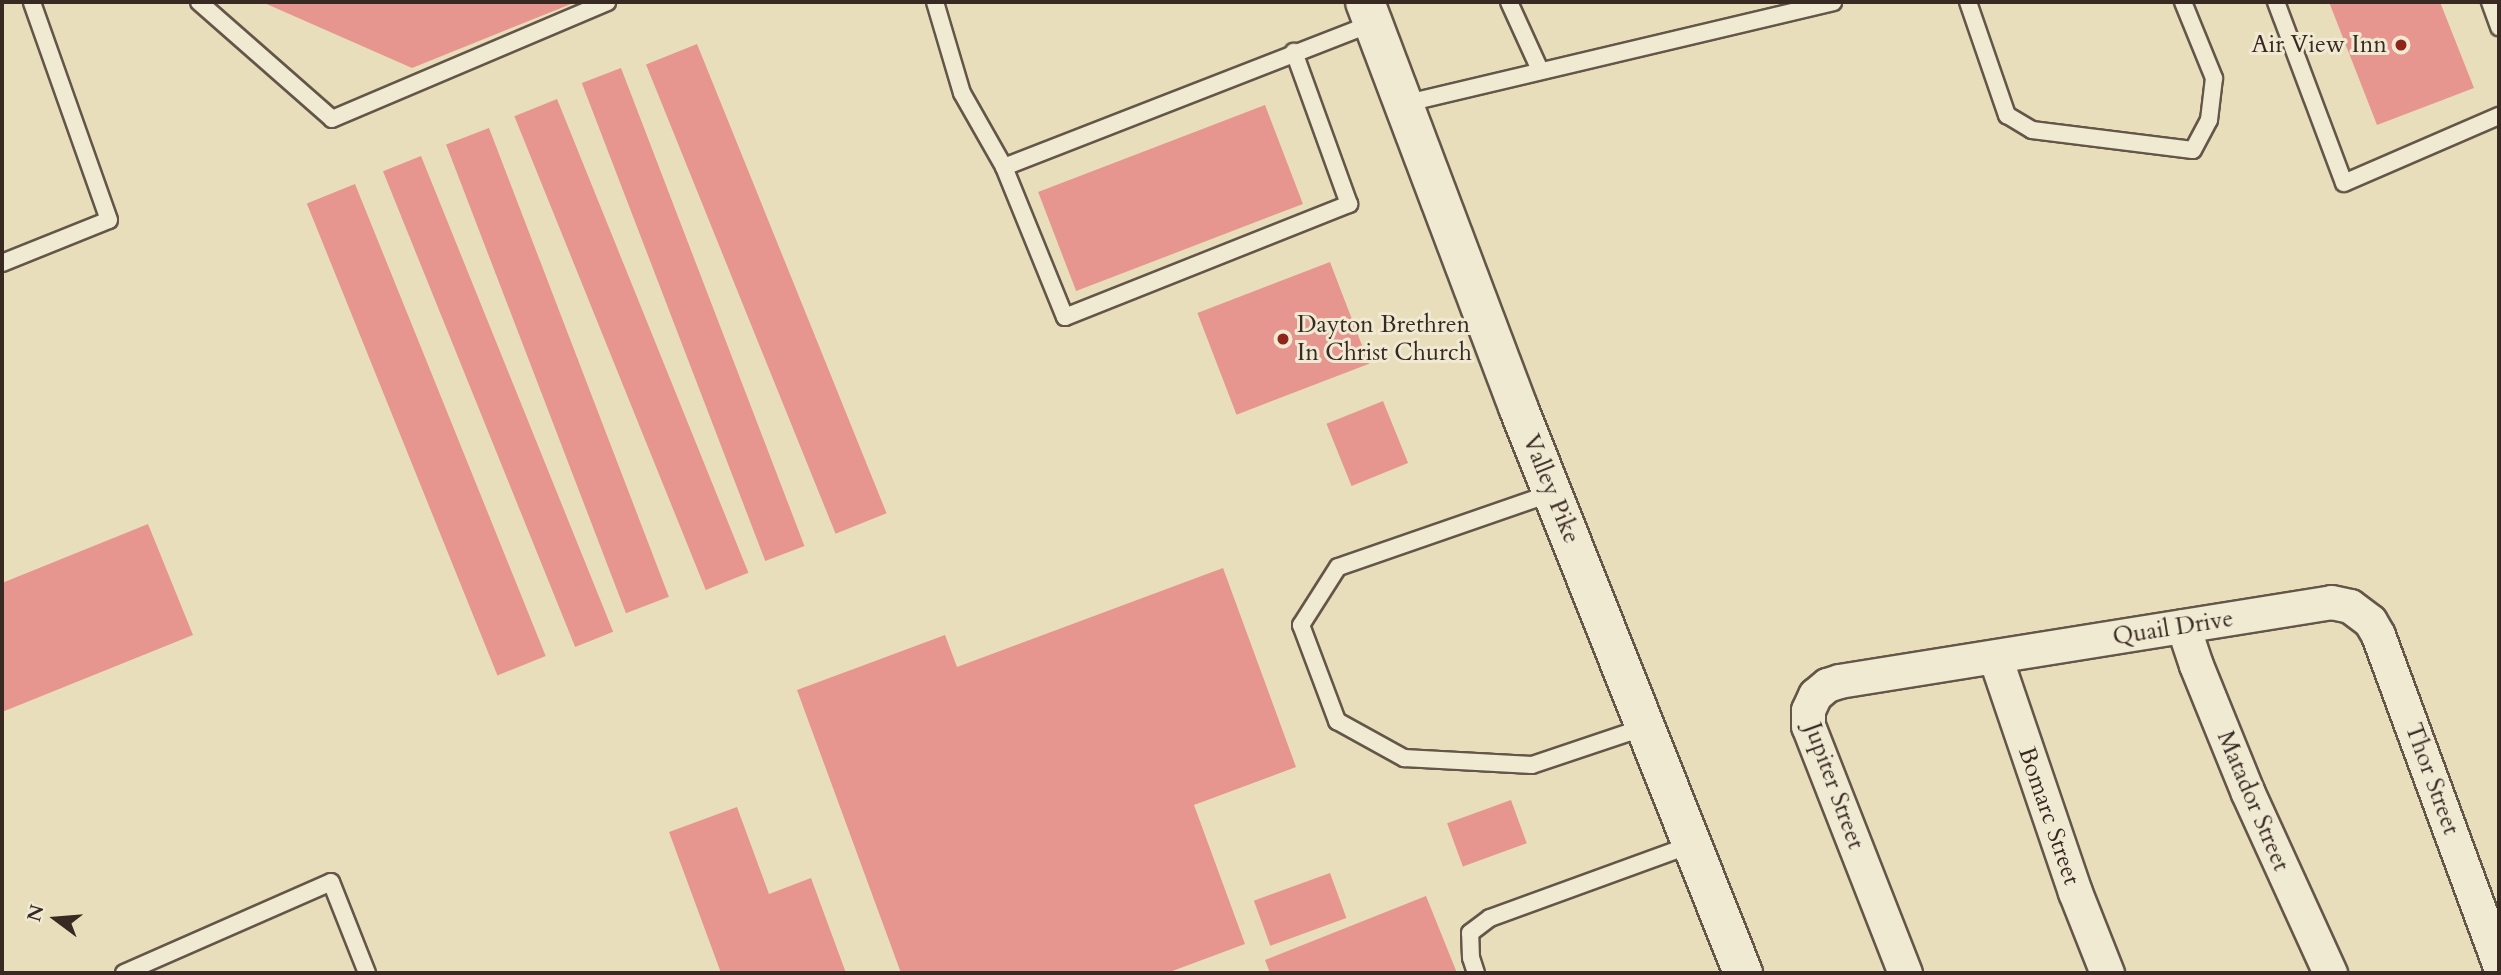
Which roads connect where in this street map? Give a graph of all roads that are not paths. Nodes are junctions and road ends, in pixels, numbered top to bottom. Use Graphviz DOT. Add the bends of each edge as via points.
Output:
graph roads {
  1 [pos="32,2"];
  2 [pos="199,2"];
  3 [pos="607,2"];
  4 [pos="934,2"];
  5 [pos="1509,2"];
  6 [pos="1833,2"];
  7 [pos="1968,2"];
  8 [pos="2183,2"];
  9 [pos="2276,2"];
  10 [pos="2490,2"];
  11 [pos="1369,12"];
  12 [pos="2499,27"];
  13 [pos="1294,52"];
  14 [pos="1540,70"];
  15 [pos="1404,104"];
  16 [pos="2499,116"];
  17 [pos="1004,167"];
  18 [pos="2,263"];
  19 [pos="1553,493"];
  20 [pos="2350,606"];
  21 [pos="2183,626"];
  22 [pos="1995,657"];
  23 [pos="1645,727"];
  24 [pos="1692,845"];
  25 [pos="2499,963"];
  26 [pos="124,973"];
  27 [pos="367,973"];
  28 [pos="1476,973"];
  29 [pos="1743,973"];
  30 [pos="1905,973"];
  31 [pos="2108,973"];
  32 [pos="2330,973"];
  1 -- 18 [label="lane" via="109,220"];
  2 -- 3 [label="lane" via="332,119"];
  4 -- 17 [label="lane" via="962,93"];
  5 -- 14 [label="lane"];
  6 -- 14 [label="lane"];
  7 -- 8 [label="lane" via="2007,115 2032,130 2193,150 2209,120 2214,78"];
  9 -- 16 [label="lane" via="2344,183"];
  10 -- 12 [label="lane"];
  11 -- 13 [label="lane"];
  11 -- 15 [label="street, Valley Pike"];
  13 -- 17 [label="lane"];
  13 -- 17 [label="lane" via="1349,204 1336,210 1065,317"];
  14 -- 15 [label="lane"];
  15 -- 19 [label="street, Valley Pike"];
  19 -- 23 [label="street, Valley Pike"];
  19 -- 23 [label="lane" via="1338,567 1301,625 1337,721 1404,758 1532,765"];
  20 -- 21 [label="street, Quail Drive" via="2331,602"];
  20 -- 25 [label="street, Thor Street" via="2370,621 2378,635"];
  21 -- 22 [label="street, Quail Drive"];
  21 -- 32 [label="street, Matador Street" via="2248,793"];
  22 -- 30 [label="street, Jupiter Street" via="1839,681 1815,695 1808,710 1808,726"];
  22 -- 31 [label="street, Bomarc Street" via="2075,892"];
  23 -- 24 [label="street, Valley Pike"];
  24 -- 28 [label="lane" via="1490,918 1469,933"];
  24 -- 29 [label="street, Valley Pike"];
  26 -- 27 [label="lane" via="331,882"];
}
